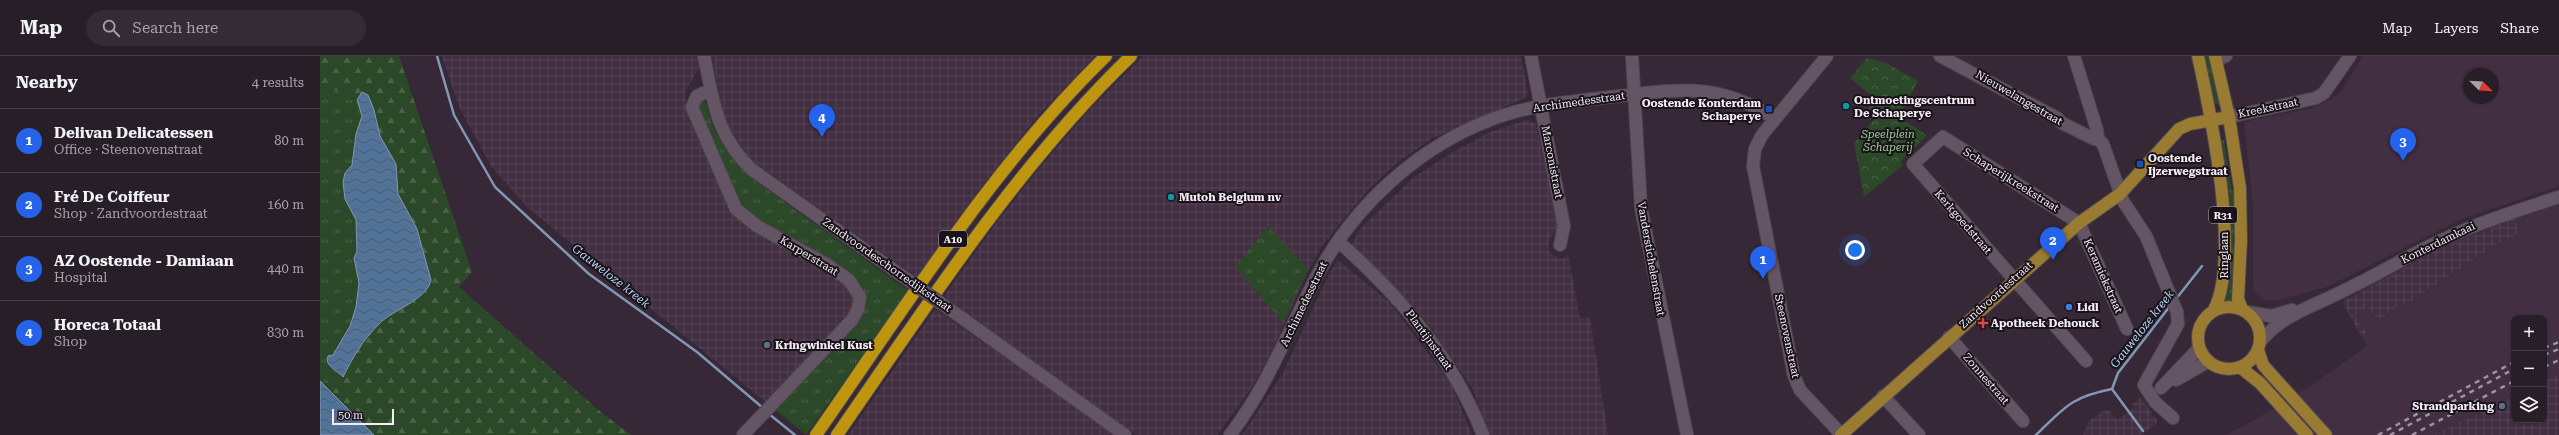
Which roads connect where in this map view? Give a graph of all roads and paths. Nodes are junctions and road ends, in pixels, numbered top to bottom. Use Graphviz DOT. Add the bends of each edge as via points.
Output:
graph roads {
  1 [pos="704,56"];
  2 [pos="1106,56"];
  3 [pos="1131,56"];
  4 [pos="1531,56"];
  5 [pos="1632,56"];
  6 [pos="1827,56"];
  7 [pos="1940,56"];
  8 [pos="2074,56"];
  9 [pos="2198,56"];
  10 [pos="2350,56"];
  11 [pos="2219,57"];
  12 [pos="710,90"];
  13 [pos="1634,95"];
  14 [pos="1541,106"];
  15 [pos="2229,117"];
  16 [pos="1775,119"];
  17 [pos="2211,120"];
  18 [pos="2098,139"];
  19 [pos="1913,164"];
  20 [pos="2120,194"];
  21 [pos="2559,197"];
  22 [pos="2079,223"];
  23 [pos="1339,242"];
  24 [pos="1560,245"];
  25 [pos="2014,280"];
  26 [pos="2322,302"];
  27 [pos="2214,310"];
  28 [pos="2244,311"];
  29 [pos="2127,329"];
  30 [pos="1949,337"];
  31 [pos="2259,346"];
  32 [pos="2199,348"];
  33 [pos="2086,361"];
  34 [pos="2209,362"];
  35 [pos="2240,367"];
  36 [pos="1883,396"];
  37 [pos="2173,418"];
  38 [pos="2023,421"];
  39 [pos="744,435"];
  40 [pos="816,435"];
  41 [pos="837,435"];
  42 [pos="1125,435"];
  43 [pos="1230,435"];
  44 [pos="1483,435"];
  45 [pos="1688,435"];
  46 [pos="1841,435"];
  47 [pos="1919,435"];
  48 [pos="2307,435"];
  49 [pos="2326,435"];
  1 -- 12 [label="street, Zandvoordeschorredijkstraat"];
  2 -- 40 [label="highway, A10" via="1048,116 977,205"];
  3 -- 41 [label="highway, A10" via="1061,128 993,214"];
  4 -- 14 [label="street, Marconistraat"];
  5 -- 13 [label="street, Vanderstichelenstraat"];
  6 -- 16 [label="street, Steenovenstraat"];
  7 -- 18 [label="street, Nieuwelangestraat" via="2044,110 2062,123"];
  8 -- 18 [label="street"];
  9 -- 17 [label="main road, Ringlaan / R31"];
  10 -- 15 [label="street, Kreekstraat" via="2324,92 2316,98"];
  11 -- 15 [label="main road, Ringlaan / R31"];
  12 -- 39 [label="street, Karperstraat" via="697,96 692,107 736,209 757,226 826,264 849,280 860,297 858,309 852,320"];
  12 -- 42 [label="street, Zandvoordeschorredijkstraat, bridge" via="720,128 734,152 751,169"];
  13 -- 14 [label="street, Archimedesstraat"];
  13 -- 16 [label="street, Archimedesstraat" via="1714,91 1751,104"];
  13 -- 45 [label="street, Vanderstichelenstraat" via="1641,208"];
  14 -- 23 [label="street, Archimedesstraat" via="1490,120 1437,148 1390,182 1360,212"];
  14 -- 24 [label="street, Marconistraat" via="1564,226"];
  15 -- 17 [label="main road, Kreekstraat"];
  15 -- 28 [label="main road, Ringlaan / R31" via="2240,188 2238,299"];
  16 -- 46 [label="street, Steenovenstraat" via="1755,149 1753,166 1790,358 1800,390"];
  17 -- 20 [label="main road, Zandvoordestraat" via="2179,129"];
  17 -- 27 [label="main road, Ringlaan / R31" via="2221,185 2224,241 2223,286"];
  18 -- 20 [label="street" via="2103,144"];
  19 -- 22 [label="street, Schaperijkreekstraat" via="1943,137"];
  19 -- 25 [label="street, Kerkgoedstraat"];
  20 -- 22 [label="main road, Zandvoordestraat"];
  20 -- 37 [label="street" via="2146,236 2177,312 2178,324 2144,386 2155,402"];
  21 -- 26 [label="street, Konterdamkaai" via="2487,220 2455,234"];
  22 -- 25 [label="main road, Zandvoordestraat"];
  22 -- 29 [label="street, Keramiekstraat"];
  23 -- 43 [label="street, Archimedesstraat" via="1320,271 1262,390"];
  23 -- 44 [label="street, Plantijnstraat" via="1369,268 1413,315 1459,383"];
  25 -- 30 [label="main road, Zandvoordestraat"];
  25 -- 33 [label="street, Kerkgoedstraat"];
  26 -- 28 [label="street, Konterdamkaai" via="2271,316"];
  26 -- 31 [label="street, Konterdamkaai" via="2271,328"];
  27 -- 28 [label="main road" via="2234,307"];
  27 -- 32 [label="main road, R31" via="2206,316 2200,326"];
  28 -- 31 [label="main road, R31" via="2258,326"];
  30 -- 36 [label="main road, Zandvoordestraat"];
  30 -- 38 [label="street, Zonnestraat"];
  31 -- 35 [label="main road" via="2253,358"];
  31 -- 49 [label="main road, R31" via="2263,365"];
  32 -- 34 [label="main road"];
  32 -- 34 [label="street" via="2161,388"];
  34 -- 35 [label="main road" via="2228,369"];
  35 -- 48 [label="main road" via="2260,383"];
  36 -- 46 [label="main road, Zandvoordestraat"];
  36 -- 47 [label="street"];
}
